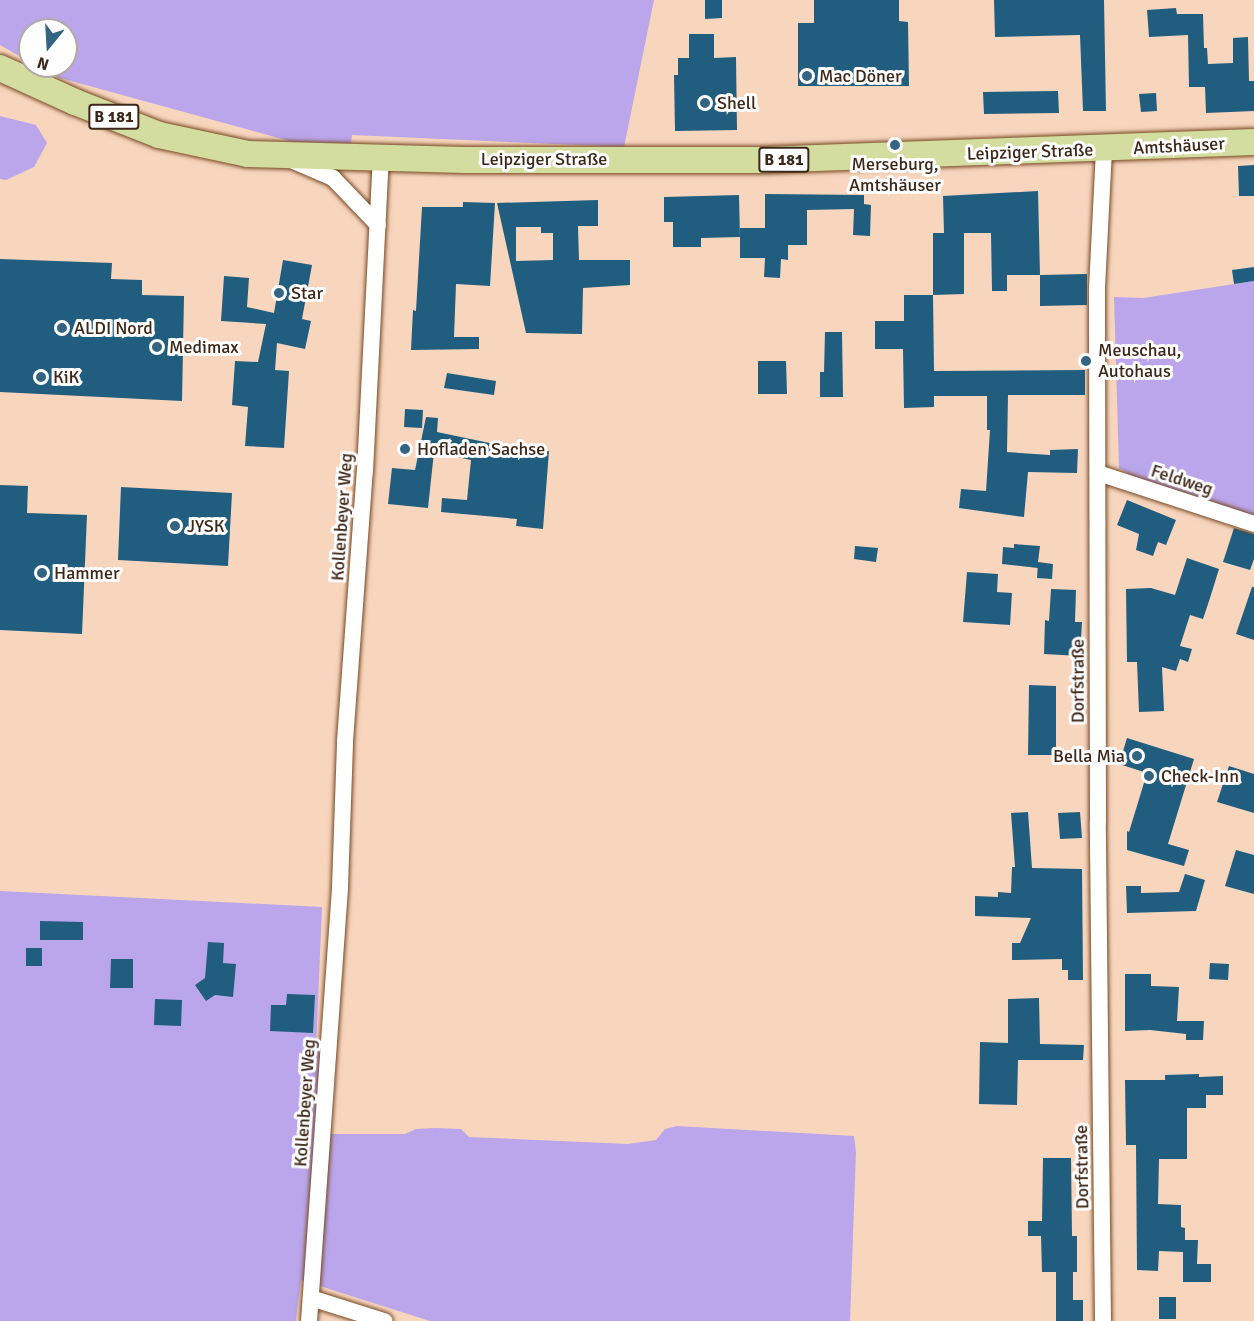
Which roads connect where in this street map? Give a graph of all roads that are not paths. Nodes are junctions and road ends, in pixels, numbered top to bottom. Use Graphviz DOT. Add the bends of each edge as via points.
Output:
graph roads {
  1 [pos="0,68"];
  2 [pos="1254,142"];
  3 [pos="1104,149"];
  4 [pos="282,156"];
  5 [pos="381,158"];
  6 [pos="378,225"];
  7 [pos="1098,473"];
  8 [pos="1254,524"];
  9 [pos="311,1298"];
  10 [pos="309,1321"];
  11 [pos="384,1321"];
  12 [pos="1103,1321"];
  1 -- 4 [label="main road, Leipziger Straße / B 181" via="159,135 216,149"];
  2 -- 3 [label="main road, Amtshäuser / B 181"];
  3 -- 5 [label="main road, Leipziger Straße / B 181" via="762,160"];
  3 -- 7 [label="street, Dorfstraße" via="1097,288"];
  4 -- 5 [label="main road, Leipziger Straße / B 181"];
  4 -- 6 [label="street" via="333,178"];
  5 -- 6 [label="street, Kollenbeyer Weg"];
  6 -- 9 [label="street, Kollenbeyer Weg" via="340,812 340,887"];
  7 -- 8 [label="street, Feldweg"];
  7 -- 12 [label="street, Dorfstraße"];
  9 -- 10 [label="street, Kollenbeyer Weg"];
  9 -- 11 [label="street"];
}
